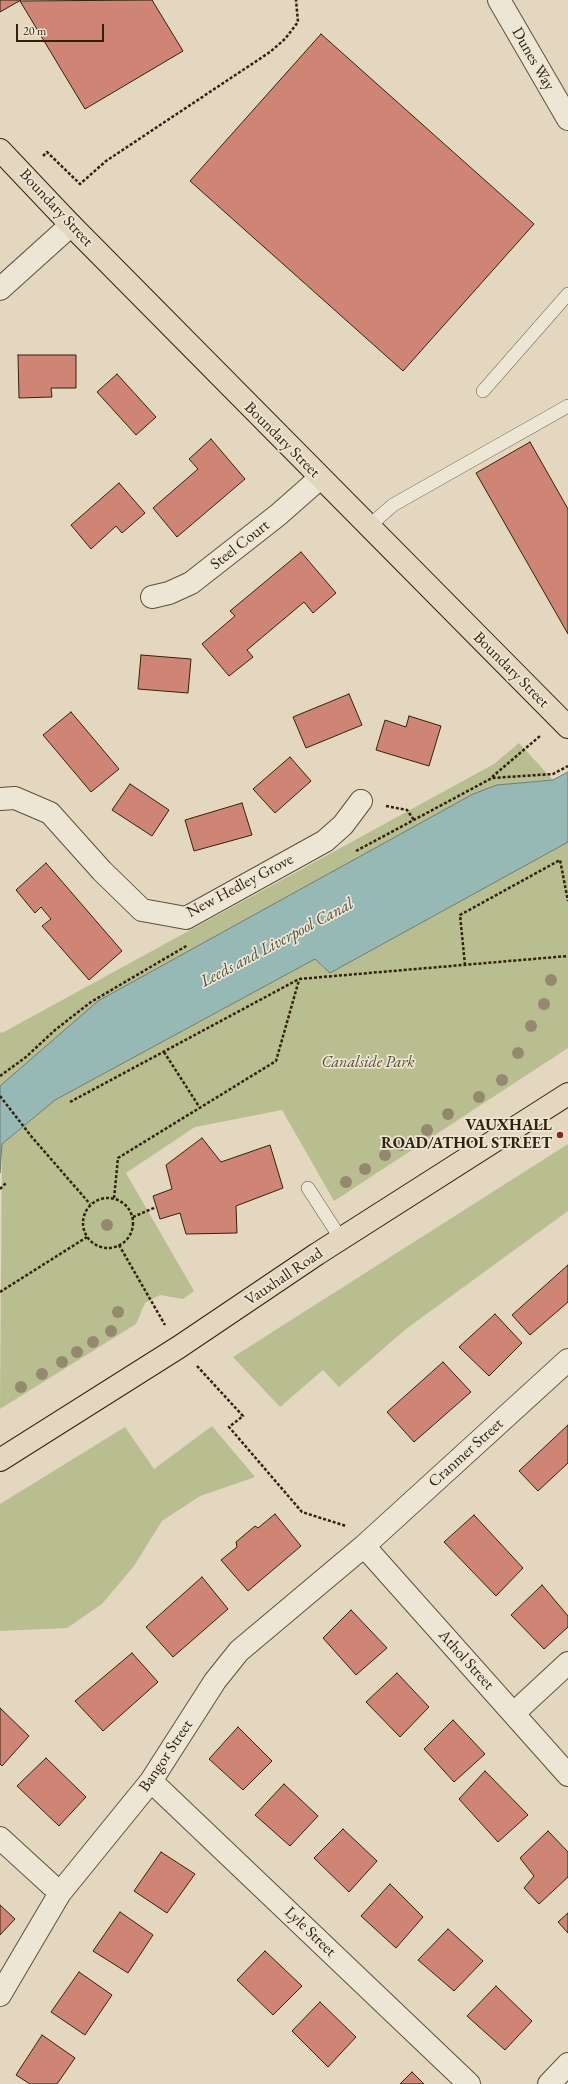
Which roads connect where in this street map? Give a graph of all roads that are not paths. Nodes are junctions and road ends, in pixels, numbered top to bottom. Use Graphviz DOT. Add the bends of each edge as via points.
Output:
graph roads {
  1 [pos="499,0"];
  2 [pos="568,119"];
  3 [pos="0,150"];
  4 [pos="71,225"];
  5 [pos="0,289"];
  6 [pos="568,294"];
  7 [pos="483,391"];
  8 [pos="568,406"];
  9 [pos="320,478"];
  10 [pos="368,527"];
  11 [pos="152,597"];
  12 [pos="565,724"];
  13 [pos="0,799"];
  14 [pos="361,801"];
  15 [pos="568,1094"];
  16 [pos="308,1188"];
  17 [pos="341,1239"];
  18 [pos="568,1360"];
  19 [pos="0,1460"];
  20 [pos="364,1546"];
  21 [pos="568,1664"];
  22 [pos="514,1713"];
  23 [pos="568,1775"];
  24 [pos="151,1781"];
  25 [pos="0,1838"];
  26 [pos="60,1893"];
  27 [pos="0,1995"];
  28 [pos="568,2064"];
  29 [pos="469,2084"];
  30 [pos="549,2084"];
  1 -- 2 [label="street, Dunes Way"];
  3 -- 4 [label="main road, Boundary Street"];
  4 -- 5 [label="street"];
  4 -- 9 [label="main road, Boundary Street"];
  6 -- 7 [label="lane"];
  8 -- 10 [label="lane" via="393,505"];
  9 -- 10 [label="main road, Boundary Street"];
  9 -- 11 [label="street, Steel Court" via="278,515 191,583"];
  10 -- 12 [label="main road, Boundary Street"];
  13 -- 14 [label="street, New Hedley Grove" via="15,798 50,813 102,871 142,910 186,918 325,841 343,826"];
  15 -- 17 [label="main road, Vauxhall Road"];
  16 -- 17 [label="lane"];
  17 -- 19 [label="main road, Vauxhall Road" via="179,1347"];
  18 -- 20 [label="street, Cranmer Street"];
  20 -- 22 [label="street, Athol Street"];
  20 -- 24 [label="street, Bangor Street" via="239,1651 215,1681"];
  21 -- 22 [label="street"];
  22 -- 23 [label="street, Athol Street"];
  24 -- 26 [label="street, Bangor Street"];
  24 -- 29 [label="street, Lyle Street"];
  25 -- 26 [label="street"];
  26 -- 27 [label="street, Bangor Street"];
  28 -- 30 [label="street"];
}
